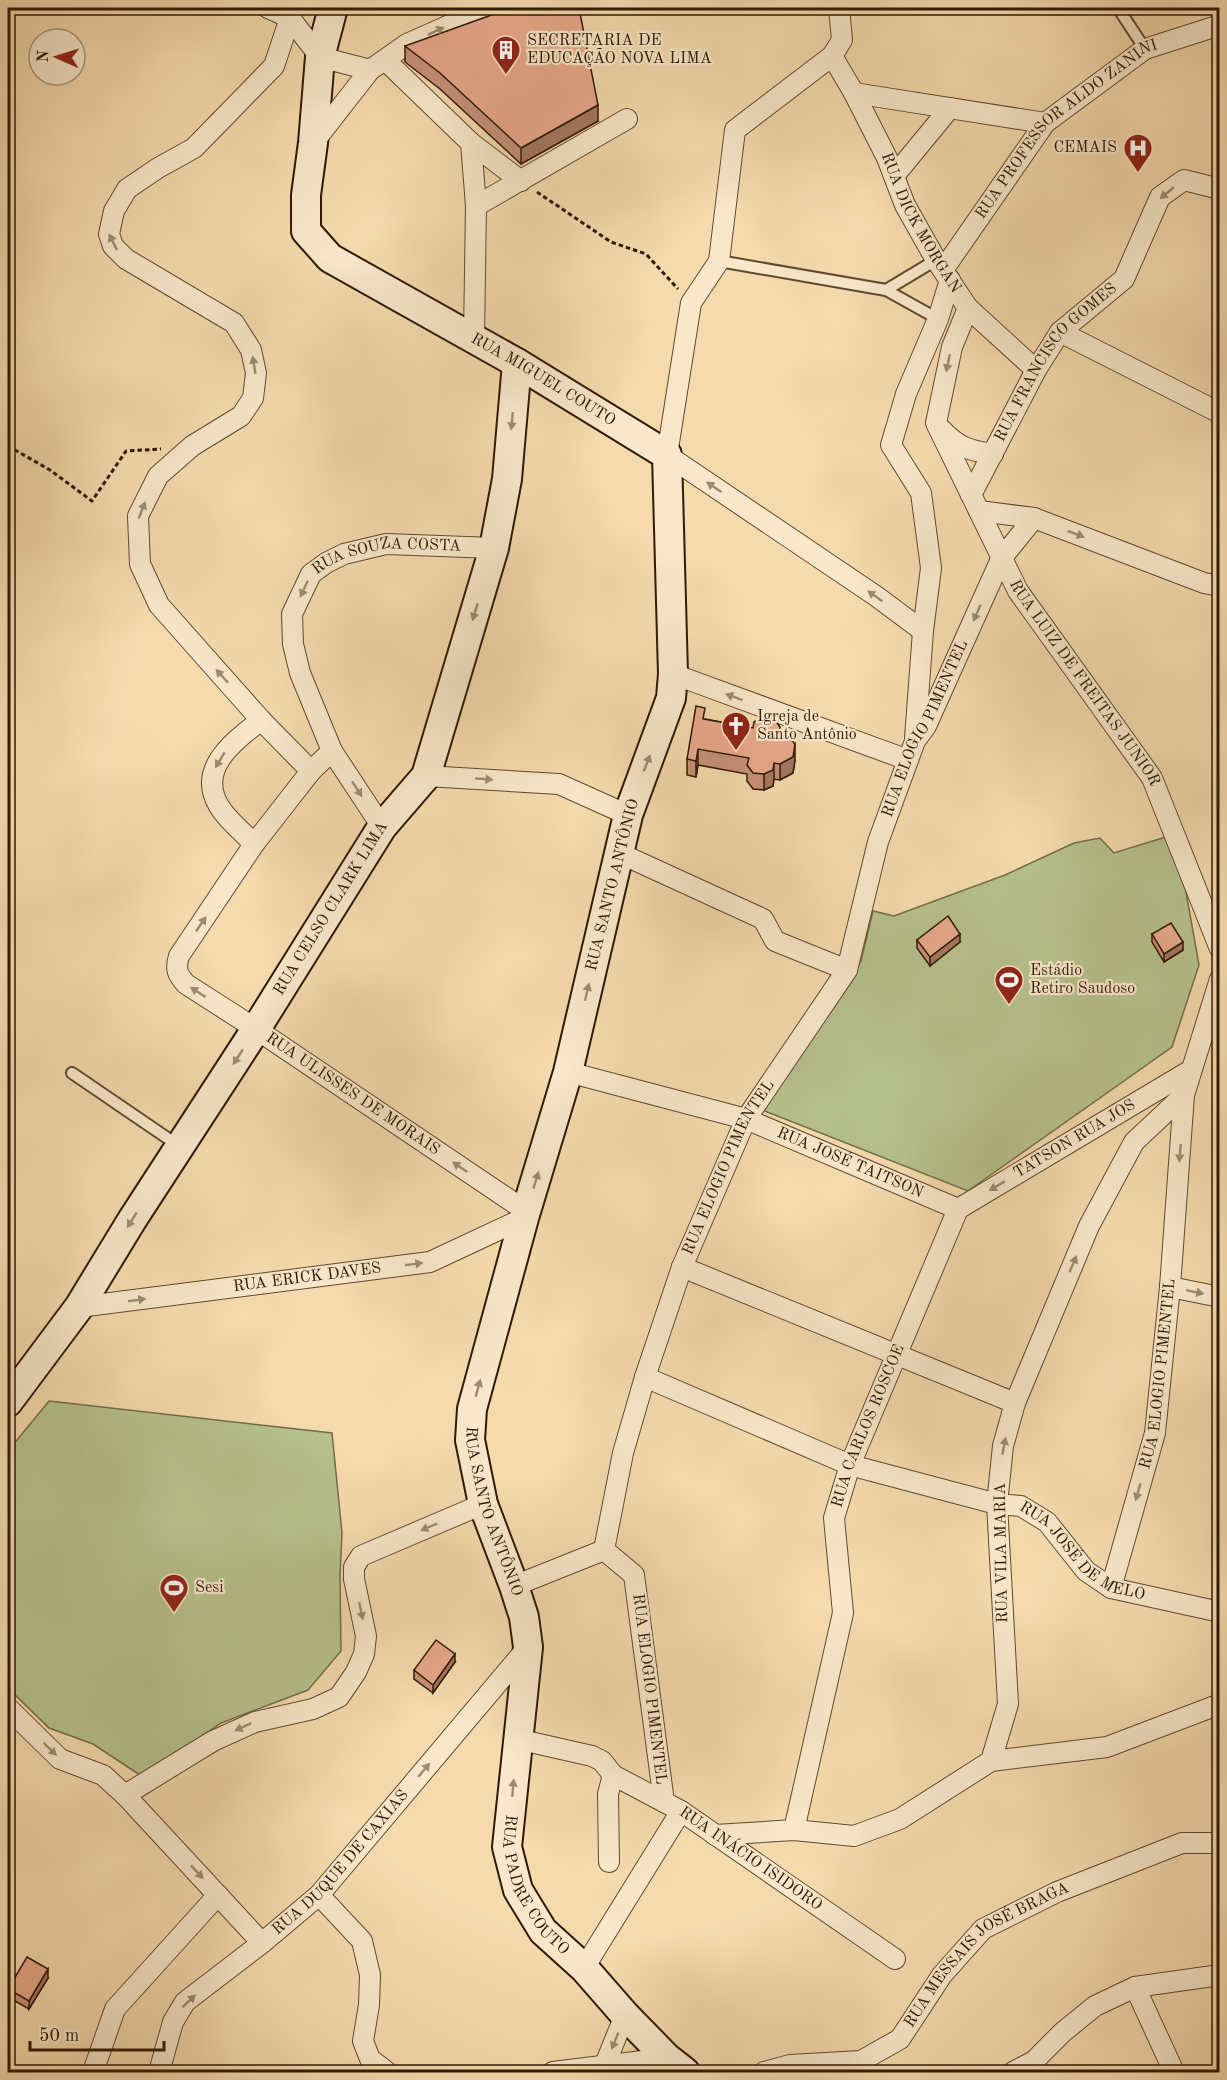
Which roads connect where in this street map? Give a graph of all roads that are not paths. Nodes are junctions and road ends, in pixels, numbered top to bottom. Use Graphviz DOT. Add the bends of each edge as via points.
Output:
graph roads {
  1 [pos="268,8"];
  2 [pos="333,8"];
  3 [pos="510,8"];
  4 [pos="839,8"];
  5 [pos="1118,8"];
  6 [pos="291,13"];
  7 [pos="1220,25"];
  8 [pos="1145,49"];
  9 [pos="832,56"];
  10 [pos="320,57"];
  11 [pos="378,65"];
  12 [pos="854,93"];
  13 [pos="950,108"];
  14 [pos="627,119"];
  15 [pos="1045,123"];
  16 [pos="313,143"];
  17 [pos="471,143"];
  18 [pos="894,176"];
  19 [pos="521,181"];
  20 [pos="1220,189"];
  21 [pos="476,206"];
  22 [pos="719,261"];
  23 [pos="943,270"];
  24 [pos="886,290"];
  25 [pos="968,308"];
  26 [pos="938,319"];
  27 [pos="1060,332"];
  28 [pos="474,338"];
  29 [pos="517,363"];
  30 [pos="1036,370"];
  31 [pos="1220,413"];
  32 [pos="936,423"];
  33 [pos="993,454"];
  34 [pos="667,455"];
  35 [pos="975,503"];
  36 [pos="1034,518"];
  37 [pos="494,548"];
  38 [pos="1001,559"];
  39 [pos="1220,586"];
  40 [pos="923,631"];
  41 [pos="673,674"];
  42 [pos="261,720"];
  43 [pos="915,741"];
  44 [pos="332,750"];
  45 [pos="908,760"];
  46 [pos="311,771"];
  47 [pos="426,776"];
  48 [pos="628,815"];
  49 [pos="382,827"];
  50 [pos="254,844"];
  51 [pos="619,854"];
  52 [pos="1220,949"];
  53 [pos="847,970"];
  54 [pos="1218,987"];
  55 [pos="256,1029"];
  56 [pos="1191,1070"];
  57 [pos="568,1072"];
  58 [pos="72,1073"];
  59 [pos="1184,1095"];
  60 [pos="746,1119"];
  61 [pos="179,1146"];
  62 [pos="958,1209"];
  63 [pos="525,1215"];
  64 [pos="682,1267"];
  65 [pos="1170,1287"];
  66 [pos="1220,1297"];
  67 [pos="80,1307"];
  68 [pos="896,1355"];
  69 [pos="645,1377"];
  70 [pos="8,1402"];
  71 [pos="1015,1403"];
  72 [pos="850,1465"];
  73 [pos="483,1504"];
  74 [pos="997,1504"];
  75 [pos="604,1550"];
  76 [pos="514,1586"];
  77 [pos="1111,1588"];
  78 [pos="1220,1612"];
  79 [pos="528,1647"];
  80 [pos="1220,1704"];
  81 [pos="8,1708"];
  82 [pos="517,1739"];
  83 [pos="991,1761"];
  84 [pos="613,1775"];
  85 [pos="126,1796"];
  86 [pos="672,1807"];
  87 [pos="794,1830"];
  88 [pos="715,1835"];
  89 [pos="1220,1843"];
  90 [pos="609,1862"];
  91 [pos="218,1895"];
  92 [pos="319,1895"];
  93 [pos="262,1943"];
  94 [pos="895,1959"];
  95 [pos="584,1968"];
  96 [pos="1220,1975"];
  97 [pos="1135,1986"];
  98 [pos="625,2015"];
  99 [pos="676,2065"];
  100 [pos="604,2067"];
  101 [pos="1036,2067"];
  102 [pos="93,2073"];
  103 [pos="159,2073"];
  104 [pos="387,2073"];
  105 [pos="553,2073"];
  106 [pos="764,2073"];
  107 [pos="1013,2073"];
  108 [pos="1174,2073"];
  1 -- 6 [label="street"];
  2 -- 10 [label="street, RUA MIGUEL COUTO"];
  11 -- 3 [label="street, one-way" via="407,44 452,24"];
  4 -- 9 [label="street" via="842,40"];
  5 -- 8 [label="lane"];
  6 -- 10 [label="street"];
  42 -- 6 [label="street, one-way" via="159,605 140,564 138,516 158,476 192,446 241,416 253,398 256,373 251,350 234,323 126,260 112,246 109,234 114,211 127,189 194,148 274,66"];
  7 -- 8 [label="street, RUA PROFESSOR ALDO ZANINI"];
  8 -- 15 [label="street, RUA PROFESSOR ALDO ZANINI"];
  9 -- 12 [label="street, RUA DICK MORGAN"];
  9 -- 22 [label="street, RUA SANTO ANTÔNIO" via="735,130"];
  10 -- 11 [label="street"];
  10 -- 16 [label="street, RUA MIGUEL COUTO"];
  11 -- 16 [label="street"];
  11 -- 17 [label="street"];
  12 -- 13 [label="street"];
  12 -- 18 [label="street, RUA DICK MORGAN"];
  13 -- 15 [label="street"];
  13 -- 18 [label="street"];
  14 -- 19 [label="street"];
  15 -- 23 [label="street, RUA PROFESSOR ALDO ZANINI"];
  16 -- 28 [label="street, RUA MIGUEL COUTO" via="306,231 330,258"];
  17 -- 19 [label="street"];
  17 -- 21 [label="street"];
  18 -- 23 [label="street, RUA DICK MORGAN" via="905,205"];
  19 -- 21 [label="street"];
  20 -- 27 [label="street, RUA FRANCISCO GOMES, one-way" via="1184,180 1160,196 1124,279"];
  21 -- 28 [label="street"];
  22 -- 24 [label="lane"];
  22 -- 34 [label="street, RUA SANTO ANTÔNIO" via="691,303"];
  23 -- 24 [label="lane"];
  23 -- 25 [label="street, RUA DICK MORGAN"];
  23 -- 26 [label="street, RUA PROFESSOR ALDO ZANINI"];
  24 -- 26 [label="lane"];
  25 -- 30 [label="street, RUA DICK MORGAN"];
  25 -- 32 [label="street, one-way" via="952,347"];
  26 -- 40 [label="street, RUA PROFESSOR ALDO ZANINI" via="906,394 891,445 921,493 931,568"];
  27 -- 30 [label="street, RUA FRANCISCO GOMES"];
  27 -- 31 [label="street"];
  28 -- 29 [label="street, RUA MIGUEL COUTO"];
  29 -- 34 [label="street, RUA MIGUEL COUTO"];
  29 -- 37 [label="street, RUA CELSO CLARK LIMA, one-way" via="507,479"];
  30 -- 33 [label="street, RUA FRANCISCO GOMES"];
  32 -- 33 [label="street" via="968,450"];
  32 -- 35 [label="street, RUA LUIZ DE FREITAS JUNIOR"];
  33 -- 35 [label="street, RUA FRANCISCO GOMES"];
  40 -- 34 [label="street, RUA MIGUEL COUTO, one-way"];
  34 -- 41 [label="street, RUA SANTO ANTÔNIO"];
  35 -- 36 [label="street"];
  35 -- 38 [label="street, RUA LUIZ DE FREITAS JUNIOR"];
  36 -- 38 [label="street, RUA ELOGIO PIMENTEL"];
  36 -- 39 [label="street, one-way"];
  37 -- 44 [label="street, RUA SOUZA COSTA, one-way" via="386,544 344,554 311,574 292,614 293,644 300,673"];
  37 -- 47 [label="street, RUA CELSO CLARK LIMA, one-way"];
  38 -- 43 [label="street, RUA ELOGIO PIMENTEL, one-way" via="926,726"];
  38 -- 52 [label="street, RUA LUIZ DE FREITAS JUNIOR" via="1018,591 1152,778"];
  40 -- 43 [label="street"];
  45 -- 41 [label="street, one-way"];
  48 -- 41 [label="street, RUA SANTO ANTÔNIO, one-way" via="671,698"];
  42 -- 46 [label="street"];
  42 -- 50 [label="street, one-way" via="225,752 212,777 219,808"];
  43 -- 45 [label="street, RUA ELOGIO PIMENTEL"];
  44 -- 46 [label="street"];
  44 -- 49 [label="street, RUA SOUZA COSTA, one-way"];
  45 -- 53 [label="street, RUA ELOGIO PIMENTEL" via="878,842"];
  46 -- 50 [label="street"];
  47 -- 48 [label="street, one-way" via="559,784"];
  47 -- 49 [label="street, RUA CELSO CLARK LIMA"];
  48 -- 51 [label="street, RUA SANTO ANTÔNIO"];
  49 -- 55 [label="street, RUA CELSO CLARK LIMA"];
  55 -- 50 [label="street, RUA ULISSES DE MORAIS, one-way" via="186,984 178,976 176,966"];
  51 -- 53 [label="street" via="763,919 775,941"];
  57 -- 51 [label="street, RUA SANTO ANTÔNIO, one-way"];
  53 -- 60 [label="street, RUA ELOGIO PIMENTEL"];
  54 -- 56 [label="street, RUA ELOGIO PIMENTEL"];
  55 -- 61 [label="street, RUA CELSO CLARK LIMA, one-way"];
  63 -- 55 [label="street, RUA ULISSES DE MORAIS, one-way"];
  56 -- 59 [label="street, RUA ELOGIO PIMENTEL"];
  56 -- 62 [label="street, TATSON RUA JOS, one-way"];
  57 -- 60 [label="street, RUA JOSÉ TAITSON"];
  63 -- 57 [label="street, RUA SANTO ANTÔNIO, one-way"];
  58 -- 61 [label="lane"];
  59 -- 65 [label="street, RUA ELOGIO PIMENTEL, one-way"];
  71 -- 59 [label="street, RUA VILA MARIA, one-way" via="1089,1226 1128,1153"];
  60 -- 62 [label="street, RUA JOSÉ TAITSON"];
  60 -- 64 [label="street, RUA ELOGIO PIMENTEL"];
  61 -- 67 [label="street, RUA CELSO CLARK LIMA, one-way"];
  62 -- 68 [label="street, RUA CARLOS ROSCOE"];
  67 -- 63 [label="street, RUA ERICK DAVES, one-way" via="430,1262"];
  73 -- 63 [label="street, RUA SANTO ANTÔNIO, one-way" via="470,1440 472,1409"];
  64 -- 68 [label="street"];
  64 -- 69 [label="street, RUA ELOGIO PIMENTEL"];
  65 -- 66 [label="street, one-way"];
  65 -- 77 [label="street, RUA ELOGIO PIMENTEL, one-way" via="1155,1433"];
  67 -- 70 [label="street, RUA CELSO CLARK LIMA"];
  68 -- 71 [label="street"];
  68 -- 72 [label="street, RUA CARLOS ROSCOE"];
  69 -- 72 [label="street, RUA JOSÉ DE MELO"];
  69 -- 75 [label="street, RUA ELOGIO PIMENTEL" via="623,1453"];
  74 -- 71 [label="street, RUA VILA MARIA, one-way" via="1003,1446"];
  72 -- 74 [label="street, RUA JOSÉ DE MELO"];
  72 -- 87 [label="street, RUA CARLOS ROSCOE" via="834,1518 843,1613"];
  73 -- 76 [label="street, RUA SANTO ANTÔNIO"];
  73 -- 85 [label="street, one-way" via="361,1556 354,1567 354,1579 366,1636 364,1654 339,1697 313,1709 255,1722 213,1741"];
  74 -- 77 [label="street, RUA JOSÉ DE MELO" via="1022,1506 1047,1522 1086,1571"];
  74 -- 83 [label="street, RUA VILA MARIA" via="1008,1704"];
  75 -- 76 [label="street"];
  75 -- 86 [label="street, RUA ELOGIO PIMENTEL" via="634,1575"];
  76 -- 79 [label="street, RUA SANTO ANTÔNIO"];
  77 -- 78 [label="street, RUA JOSÉ DE MELO"];
  79 -- 82 [label="street, RUA PADRE COUTO"];
  92 -- 79 [label="street, RUA DUQUE DE CAXIAS, one-way"];
  80 -- 83 [label="street" via="1107,1747"];
  81 -- 85 [label="street, one-way" via="60,1759 103,1775"];
  82 -- 84 [label="street, RUA INÁCIO ISIDORO" via="592,1756 602,1761"];
  95 -- 82 [label="street, RUA PADRE COUTO, one-way" via="543,1931 518,1890 507,1847"];
  83 -- 87 [label="street" via="900,1819 854,1836"];
  84 -- 86 [label="street, RUA INÁCIO ISIDORO"];
  84 -- 90 [label="street" via="608,1794"];
  85 -- 91 [label="street, one-way"];
  86 -- 88 [label="street, RUA INÁCIO ISIDORO"];
  86 -- 95 [label="street"];
  87 -- 88 [label="street"];
  88 -- 94 [label="street, RUA INÁCIO ISIDORO"];
  89 -- 106 [label="street, RUA MESSAIS JOSÉ BRAGA" via="1182,1843 1057,1892 983,1929 942,1975 900,2039 861,2061 790,2065"];
  91 -- 93 [label="street"];
  91 -- 102 [label="street" via="115,2009"];
  92 -- 93 [label="street, RUA DUQUE DE CAXIAS"];
  92 -- 104 [label="street" via="362,1941 370,1975 363,2041 370,2059"];
  103 -- 93 [label="street, RUA DUQUE DE CAXIAS, one-way" via="173,2022 185,2002"];
  95 -- 98 [label="street, RUA PADRE COUTO"];
  96 -- 97 [label="street"];
  97 -- 101 [label="street" via="1095,2006 1063,2032"];
  97 -- 108 [label="street"];
  98 -- 99 [label="street, RUA PADRE COUTO"];
  98 -- 100 [label="street, one-way"];
  99 -- 100 [label="street"];
  100 -- 105 [label="street"];
  101 -- 107 [label="street"];
}
